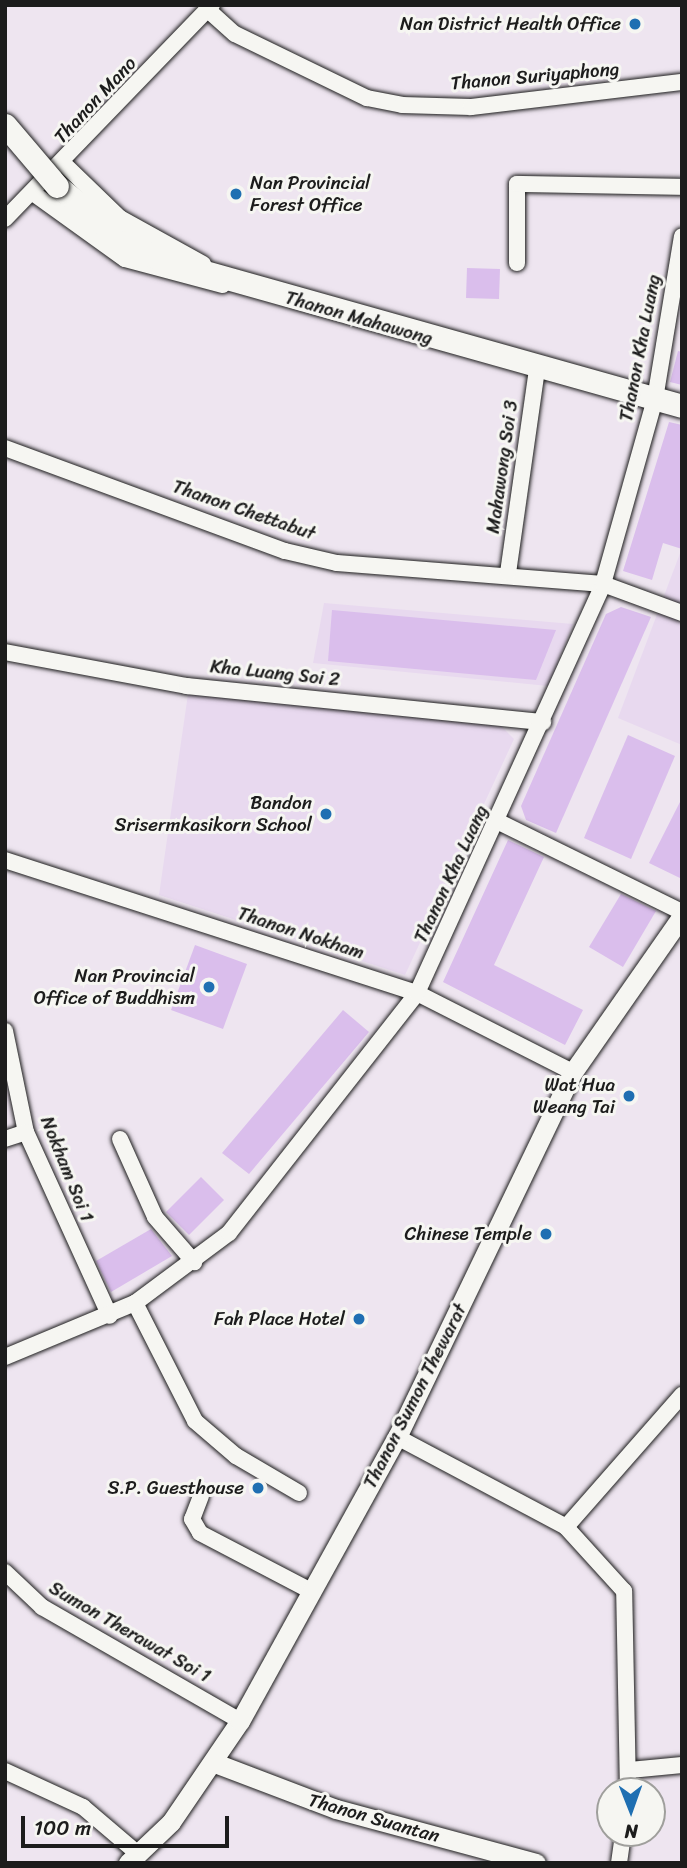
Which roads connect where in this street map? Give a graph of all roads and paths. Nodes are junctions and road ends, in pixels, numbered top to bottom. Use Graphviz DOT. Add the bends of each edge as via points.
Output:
graph roads {
  1 [pos="210,8"];
  2 [pos="682,82"];
  3 [pos="5,125"];
  4 [pos="64,164"];
  5 [pos="682,187"];
  6 [pos="33,193"];
  7 [pos="5,219"];
  8 [pos="682,236"];
  9 [pos="517,262"];
  10 [pos="253,289"];
  11 [pos="537,368"];
  12 [pos="655,399"];
  13 [pos="682,406"];
  14 [pos="5,448"];
  15 [pos="508,573"];
  16 [pos="603,584"];
  17 [pos="682,613"];
  18 [pos="5,652"];
  19 [pos="543,722"];
  20 [pos="499,822"];
  21 [pos="5,860"];
  22 [pos="682,914"];
  23 [pos="417,993"];
  24 [pos="5,1031"];
  25 [pos="573,1072"];
  26 [pos="26,1132"];
  27 [pos="5,1139"];
  28 [pos="120,1139"];
  29 [pos="194,1262"];
  30 [pos="135,1303"];
  31 [pos="110,1316"];
  32 [pos="5,1357"];
  33 [pos="680,1404"];
  34 [pos="397,1437"];
  35 [pos="299,1493"];
  36 [pos="201,1496"];
  37 [pos="566,1527"];
  38 [pos="5,1572"];
  39 [pos="311,1591"];
  40 [pos="240,1721"];
  41 [pos="215,1763"];
  42 [pos="682,1765"];
  43 [pos="630,1770"];
  44 [pos="5,1771"];
  45 [pos="629,1777"];
  46 [pos="133,1858"];
  47 [pos="536,1863"];
  1 -- 2 [label="street, Thanon Suriyaphong" via="221,26 298,65 367,98 402,105 471,107"];
  1 -- 4 [label="street, Thanon Mano"];
  3 -- 10 [label="main road, Thanon Mahawong, bridge" via="57,186 126,243"];
  4 -- 6 [label="street, Thanon Mano"];
  4 -- 10 [label="street" via="140,231"];
  5 -- 9 [label="street" via="517,184"];
  6 -- 7 [label="street, Thanon Mano"];
  6 -- 10 [label="street" via="125,259 163,274"];
  8 -- 12 [label="street, Thanon Kha Luang"];
  10 -- 11 [label="main road, Thanon Mahawong"];
  11 -- 12 [label="main road, Thanon Mahawong"];
  11 -- 15 [label="street, Mahawong Soi 3"];
  12 -- 13 [label="main road, Thanon Mahawong"];
  12 -- 16 [label="street, Thanon Kha Luang"];
  14 -- 15 [label="street, Thanon Chettabut" via="285,551 337,563"];
  15 -- 16 [label="street, Thanon Chettabut"];
  16 -- 17 [label="street, Thanon Chettabut"];
  16 -- 19 [label="street, Thanon Kha Luang"];
  18 -- 19 [label="street, Kha Luang Soi 2" via="187,686"];
  19 -- 20 [label="street, Thanon Kha Luang"];
  20 -- 22 [label="street"];
  20 -- 23 [label="street, Thanon Kha Luang"];
  21 -- 23 [label="street, Thanon Nokham"];
  22 -- 25 [label="street, Thanon Sumon Thewarat"];
  23 -- 25 [label="street, Thanon Nokham"];
  23 -- 29 [label="street, Thanon Kha Luang" via="252,1206"];
  24 -- 26 [label="street, Nokham Soi 1"];
  25 -- 34 [label="street, Thanon Sumon Thewarat"];
  26 -- 27 [label="street"];
  26 -- 31 [label="street, Nokham Soi 1"];
  28 -- 29 [label="street" via="155,1217"];
  29 -- 30 [label="street, Thanon Kha Luang"];
  30 -- 31 [label="street, Thanon Kha Luang"];
  30 -- 35 [label="street" via="195,1421 236,1457"];
  31 -- 32 [label="street, Thanon Kha Luang"];
  33 -- 37 [label="street"];
  34 -- 37 [label="street"];
  34 -- 39 [label="street, Thanon Sumon Thewarat"];
  36 -- 39 [label="street" via="192,1519 200,1534"];
  37 -- 43 [label="street" via="624,1591"];
  38 -- 40 [label="street, Sumon Therawat Soi 1" via="42,1607"];
  39 -- 40 [label="street, Thanon Sumon Thewarat"];
  40 -- 41 [label="street, Thanon Sumon Thewarat"];
  41 -- 46 [label="street, Thanon Sumon Thewarat" via="172,1822"];
  41 -- 47 [label="street, Thanon Suantan" via="336,1809"];
  42 -- 43 [label="street"];
  43 -- 45 [label="street"];
  44 -- 46 [label="street" via="83,1807"];
}
